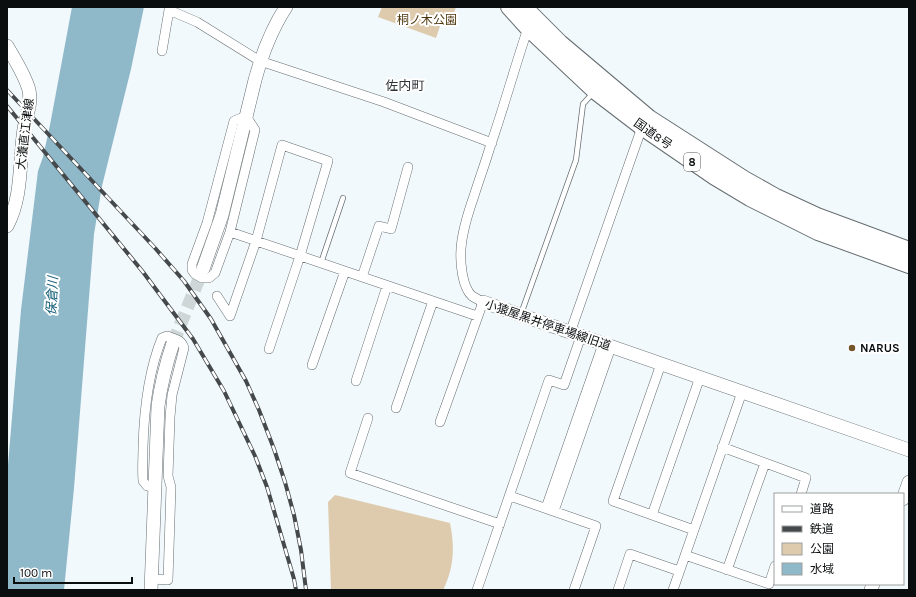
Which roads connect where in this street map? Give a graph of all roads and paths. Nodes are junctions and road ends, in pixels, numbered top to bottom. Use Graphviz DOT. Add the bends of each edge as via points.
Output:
graph roads {
  1 [pos="509,7"];
  2 [pos="283,8"];
  3 [pos="530,14"];
  4 [pos="7,46"];
  5 [pos="162,51"];
  6 [pos="260,61"];
  7 [pos="595,91"];
  8 [pos="246,116"];
  9 [pos="642,127"];
  10 [pos="492,142"];
  11 [pos="408,167"];
  12 [pos="343,198"];
  13 [pos="7,226"];
  14 [pos="230,232"];
  15 [pos="256,241"];
  16 [pos="909,250"];
  17 [pos="300,256"];
  18 [pos="321,263"];
  19 [pos="909,265"];
  20 [pos="203,269"];
  21 [pos="345,271"];
  22 [pos="362,277"];
  23 [pos="387,286"];
  24 [pos="217,296"];
  25 [pos="433,301"];
  26 [pos="483,302"];
  27 [pos="520,315"];
  28 [pos="477,316"];
  29 [pos="576,334"];
  30 [pos="173,343"];
  31 [pos="607,345"];
  32 [pos="269,349"];
  33 [pos="661,364"];
  34 [pos="312,365"];
  35 [pos="700,378"];
  36 [pos="356,381"];
  37 [pos="742,392"];
  38 [pos="396,408"];
  39 [pos="368,418"];
  40 [pos="440,422"];
  41 [pos="722,447"];
  42 [pos="909,450"];
  43 [pos="765,462"];
  44 [pos="909,482"];
  45 [pos="154,487"];
  46 [pos="800,493"];
  47 [pos="510,496"];
  48 [pos="904,496"];
  49 [pos="550,509"];
  50 [pos="652,515"];
  51 [pos="500,524"];
  52 [pos="694,530"];
  53 [pos="685,555"];
  54 [pos="774,569"];
  55 [pos="727,570"];
  56 [pos="680,571"];
  57 [pos="151,585"];
  58 [pos="477,590"];
  59 [pos="574,590"];
  60 [pos="618,590"];
  61 [pos="673,590"];
  1 -- 3 [label="highway, 国道8号 / 8"];
  2 -- 6 [label="street"];
  3 -- 7 [label="highway, 国道8号 / 8"];
  3 -- 10 [label="street, 小猿屋黒井停車場線旧道"];
  3 -- 16 [label="highway, 国道8号 / 8" via="560,43 649,118 744,179 817,216"];
  4 -- 13 [label="street, 大瀁直江津線" via="26,80 30,103 22,142 19,188"];
  5 -- 6 [label="street" via="169,10 197,22"];
  6 -- 8 [label="street"];
  6 -- 10 [label="street" via="384,102"];
  7 -- 9 [label="highway, 国道8号 / 8"];
  7 -- 27 [label="lane" via="583,104 576,160"];
  8 -- 14 [label="street" via="256,130"];
  8 -- 14 [label="street" via="234,121 192,264 195,274 209,278 215,273"];
  8 -- 20 [label="street" via="222,215"];
  9 -- 19 [label="highway, 国道8号 / 8" via="750,198 818,232"];
  9 -- 29 [label="street"];
  10 -- 26 [label="street, 小猿屋黒井停車場線旧道" via="470,210 461,249 465,284 472,296"];
  11 -- 22 [label="street" via="390,229 379,226"];
  12 -- 18 [label="lane"];
  14 -- 15 [label="street"];
  15 -- 17 [label="street"];
  15 -- 17 [label="street" via="282,145 328,161"];
  15 -- 24 [label="street" via="230,316"];
  17 -- 18 [label="street"];
  17 -- 32 [label="street"];
  18 -- 21 [label="street"];
  21 -- 22 [label="street"];
  21 -- 34 [label="street"];
  22 -- 23 [label="street"];
  23 -- 25 [label="street"];
  23 -- 36 [label="street"];
  25 -- 28 [label="street"];
  25 -- 38 [label="street"];
  26 -- 27 [label="street, 小猿屋黒井停車場線旧道"];
  26 -- 28 [label="street"];
  27 -- 29 [label="street, 小猿屋黒井停車場線旧道"];
  28 -- 40 [label="street"];
  29 -- 31 [label="street, 小猿屋黒井停車場線旧道"];
  29 -- 47 [label="street" via="564,385 549,380"];
  30 -- 45 [label="street" via="160,393"];
  31 -- 33 [label="street, 小猿屋黒井停車場線旧道"];
  31 -- 49 [label="street"];
  33 -- 35 [label="street, 小猿屋黒井停車場線旧道"];
  33 -- 50 [label="street" via="612,501"];
  35 -- 37 [label="street, 小猿屋黒井停車場線旧道"];
  35 -- 50 [label="street"];
  37 -- 41 [label="street"];
  37 -- 42 [label="street, 小猿屋黒井停車場線旧道"];
  39 -- 51 [label="street" via="350,473"];
  41 -- 43 [label="street"];
  41 -- 52 [label="street"];
  43 -- 46 [label="street" via="806,478"];
  43 -- 55 [label="street"];
  44 -- 48 [label="street"];
  45 -- 57 [label="street"];
  45 -- 57 [label="street" via="147,486 142,475 145,417 154,363 162,338 167,336 179,340 184,348 172,395 170,417 168,580"];
  47 -- 49 [label="street"];
  47 -- 51 [label="street"];
  49 -- 59 [label="street" via="596,526"];
  50 -- 52 [label="street"];
  51 -- 58 [label="street"];
  52 -- 53 [label="street"];
  53 -- 55 [label="street"];
  53 -- 56 [label="street"];
  54 -- 55 [label="street" via="769,584"];
  56 -- 60 [label="street" via="630,554"];
  56 -- 61 [label="street"];
}
